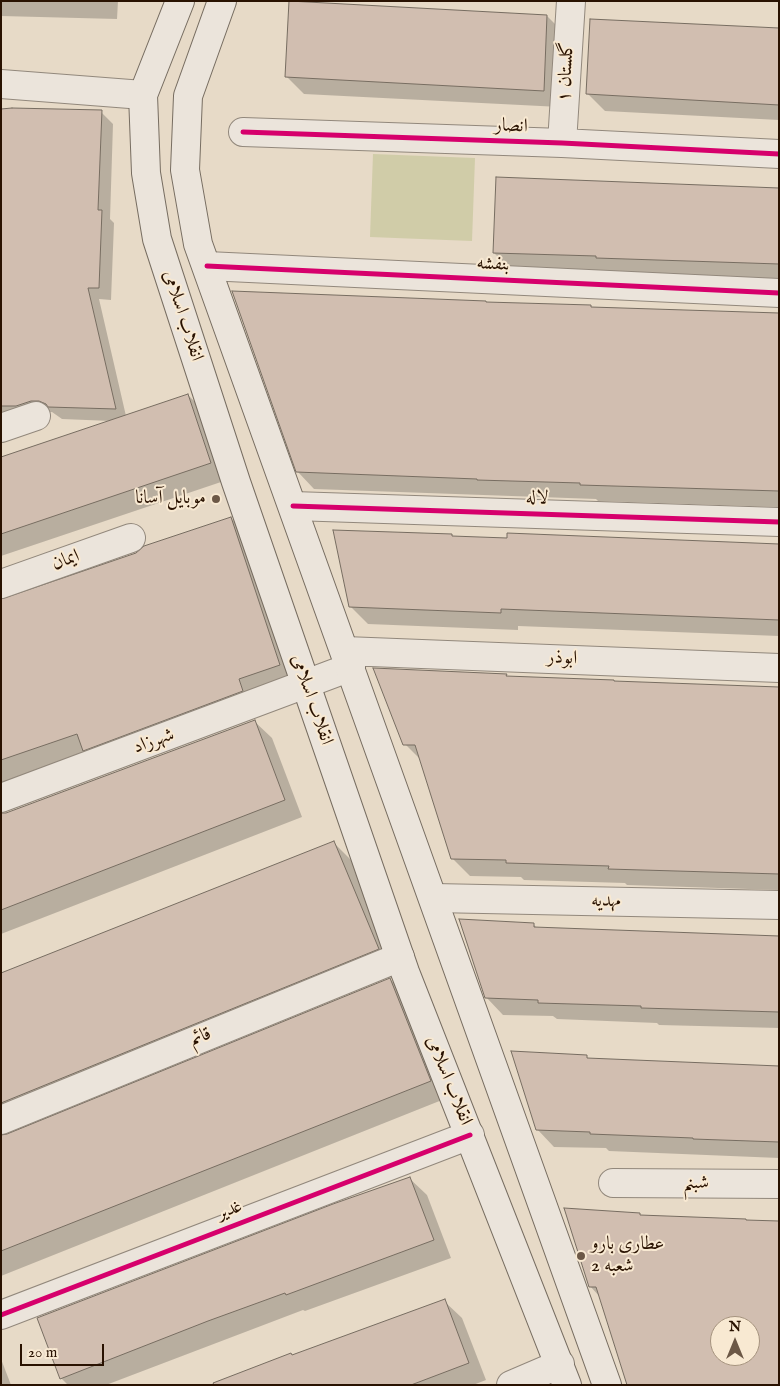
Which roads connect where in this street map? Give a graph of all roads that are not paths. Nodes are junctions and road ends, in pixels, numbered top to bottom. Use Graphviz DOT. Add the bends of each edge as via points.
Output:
graph roads {
  1 [pos="180,1"];
  2 [pos="222,1"];
  3 [pos="571,1"];
  4 [pos="1,84"];
  5 [pos="143,94"];
  6 [pos="243,132"];
  7 [pos="562,143"];
  8 [pos="779,154"];
  9 [pos="207,266"];
  10 [pos="779,293"];
  11 [pos="1,417"];
  12 [pos="1,428"];
  13 [pos="293,506"];
  14 [pos="779,522"];
  15 [pos="131,538"];
  16 [pos="1,584"];
  17 [pos="348,659"];
  18 [pos="779,668"];
  19 [pos="306,685"];
  20 [pos="1,798"];
  21 [pos="434,898"];
  22 [pos="779,905"];
  23 [pos="400,956"];
  24 [pos="1,1120"];
  25 [pos="470,1135"];
  26 [pos="613,1183"];
  27 [pos="779,1184"];
  28 [pos="1,1315"];
  29 [pos="563,1374"];
  30 [pos="511,1385"];
  31 [pos="607,1385"];
  1 -- 5 [label="street, انقلاب اسلامی"];
  2 -- 9 [label="street, انقلاب اسلامی" via="188,96 186,170 198,244"];
  3 -- 7 [label="street, گلستان ۱"];
  4 -- 5 [label="street"];
  5 -- 19 [label="street, انقلاب اسلامی" via="146,173 157,239"];
  6 -- 7 [label="street, انصار"];
  7 -- 8 [label="street, انصار"];
  9 -- 10 [label="street, بنفشه"];
  9 -- 13 [label="street, انقلاب اسلامی"];
  11 -- 12 [label="street" via="36,416"];
  13 -- 14 [label="street, لاله"];
  13 -- 17 [label="street, انقلاب اسلامی"];
  15 -- 16 [label="street, ایمان"];
  17 -- 18 [label="street, ابوذر"];
  17 -- 19 [label="street, شهرزاد"];
  17 -- 21 [label="street, انقلاب اسلامی"];
  19 -- 20 [label="street, شهرزاد"];
  19 -- 23 [label="street, انقلاب اسلامی"];
  21 -- 22 [label="street, مهدیه"];
  21 -- 31 [label="street, انقلاب اسلامی"];
  23 -- 24 [label="street, قائم"];
  23 -- 25 [label="street, انقلاب اسلامی"];
  25 -- 28 [label="street, غدیر"];
  25 -- 29 [label="street, انقلاب اسلامی"];
  26 -- 27 [label="street, شبنم"];
  29 -- 30 [label="street"];
}
